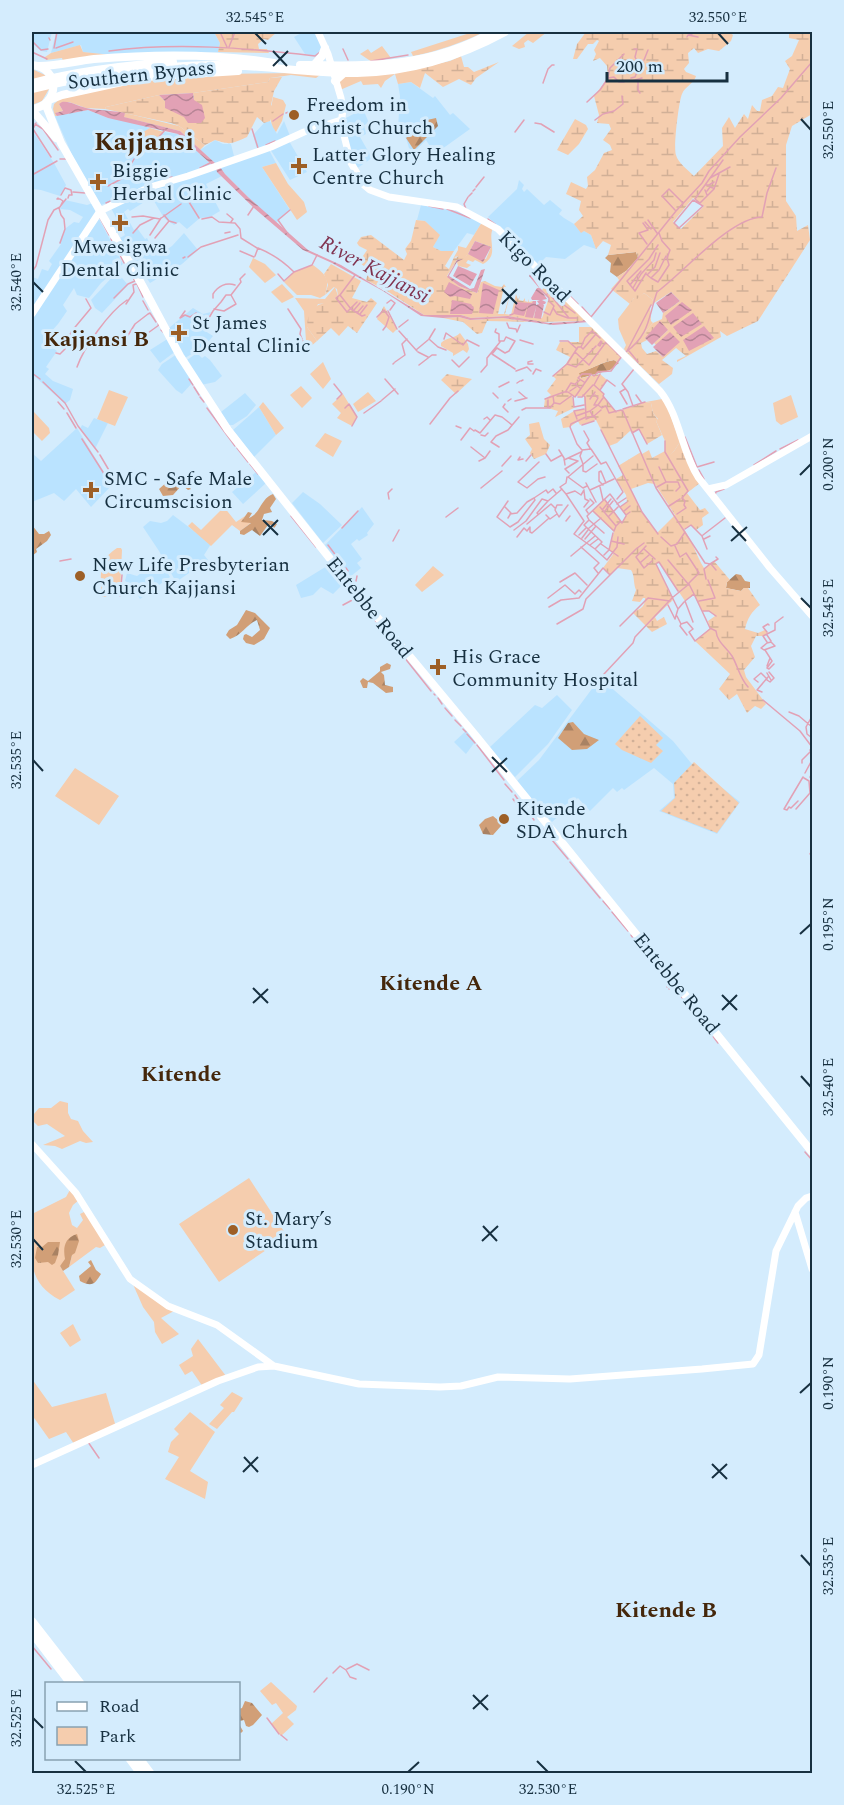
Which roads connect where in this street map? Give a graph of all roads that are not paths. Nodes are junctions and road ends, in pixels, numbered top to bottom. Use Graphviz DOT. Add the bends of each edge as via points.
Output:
graph roads {
  1 [pos="318,32"];
  2 [pos="493,32"];
  3 [pos="505,32"];
  4 [pos="325,48"];
  5 [pos="464,49"];
  6 [pos="34,65"];
  7 [pos="273,65"];
  8 [pos="314,65"];
  9 [pos="333,73"];
  10 [pos="59,80"];
  11 [pos="32,83"];
  12 [pos="32,89"];
  13 [pos="49,100"];
  14 [pos="32,110"];
  15 [pos="341,120"];
  16 [pos="61,143"];
  17 [pos="100,211"];
  18 [pos="32,314"];
  19 [pos="813,436"];
  20 [pos="708,489"];
  21 [pos="813,615"];
  22 [pos="32,1144"];
  23 [pos="813,1152"];
  24 [pos="813,1196"];
  25 [pos="795,1212"];
  26 [pos="813,1269"];
  27 [pos="274,1366"];
  28 [pos="32,1465"];
  29 [pos="32,1621"];
  30 [pos="32,1633"];
  31 [pos="70,1682"];
  32 [pos="80,1682"];
  33 [pos="131,1760"];
  34 [pos="141,1760"];
  35 [pos="141,1773"];
  36 [pos="151,1773"];
  1 -- 4 [label="street, Kigo Road"];
  2 -- 5 [label="highway"];
  3 -- 5 [label="highway"];
  4 -- 8 [label="highway"];
  4 -- 9 [label="street, Kigo Road"];
  5 -- 9 [label="highway, Southern Bypass"];
  5 -- 9 [label="highway, Southern Bypass" via="442,60 403,68"];
  6 -- 7 [label="highway" via="167,56 221,56"];
  6 -- 13 [label="main road" via="50,75 53,82"];
  7 -- 8 [label="highway, Southern Bypass"];
  7 -- 9 [label="highway, Southern Bypass"];
  7 -- 10 [label="highway, Southern Bypass" via="216,60 141,64"];
  7 -- 13 [label="highway" via="145,77"];
  8 -- 9 [label="highway, Southern Bypass"];
  9 -- 15 [label="street, Kigo Road" via="343,110"];
  10 -- 11 [label="highway, Southern Bypass"];
  10 -- 12 [label="highway, Southern Bypass"];
  13 -- 14 [label="main road"];
  13 -- 16 [label="main road" via="47,108"];
  14 -- 16 [label="main road"];
  15 -- 17 [label="street" via="150,187"];
  15 -- 20 [label="street, Kigo Road" via="351,163 370,190 389,197 457,207 494,226 625,353 669,404 691,464"];
  16 -- 17 [label="main road, Entebbe Road"];
  17 -- 18 [label="street"];
  17 -- 23 [label="main road, Entebbe Road" via="180,356 239,445"];
  19 -- 20 [label="street" via="735,480"];
  20 -- 21 [label="street"];
  22 -- 27 [label="street" via="76,1193 130,1279 161,1302 217,1325"];
  24 -- 25 [label="street"];
  25 -- 26 [label="street"];
  25 -- 27 [label="street" via="776,1251 759,1355 753,1364 570,1379 498,1377 461,1386 421,1388 342,1382"];
  27 -- 28 [label="street" via="232,1375"];
  29 -- 32 [label="highway"];
  30 -- 31 [label="highway"];
  33 -- 35 [label="highway"];
  34 -- 36 [label="highway"];
}
